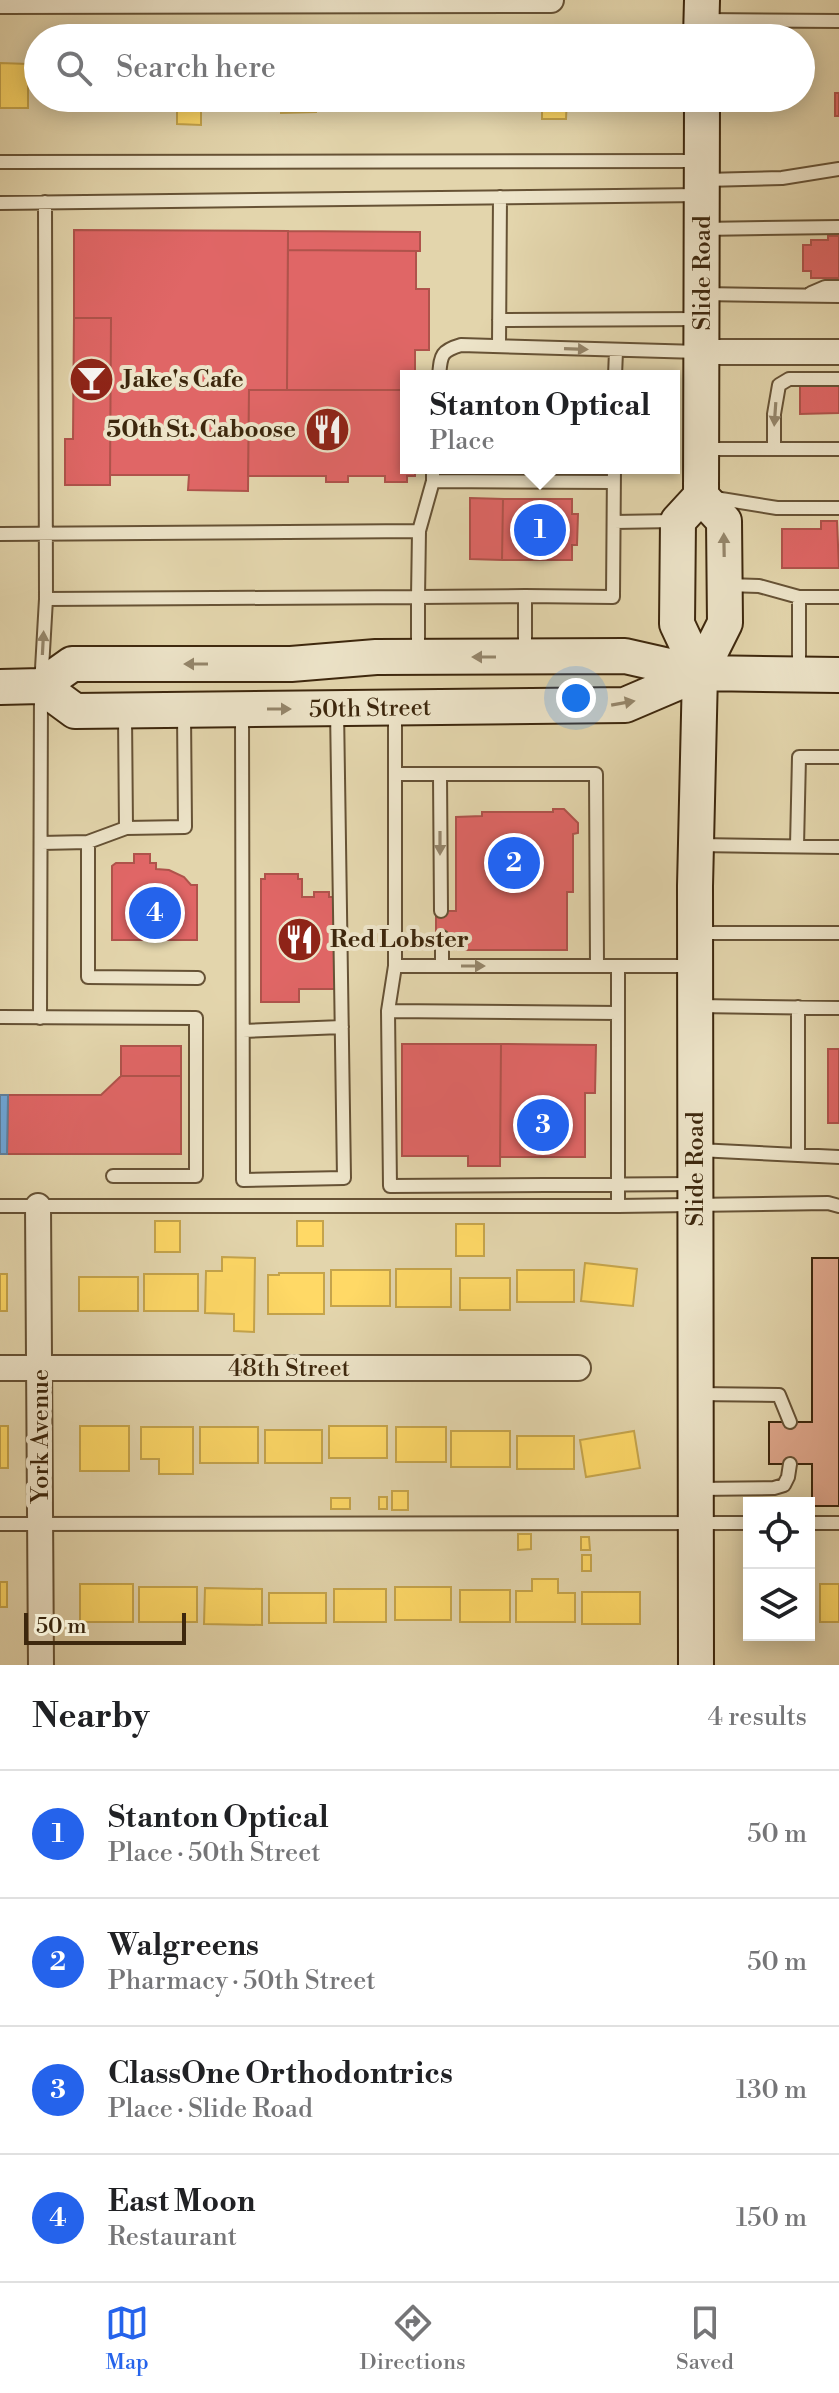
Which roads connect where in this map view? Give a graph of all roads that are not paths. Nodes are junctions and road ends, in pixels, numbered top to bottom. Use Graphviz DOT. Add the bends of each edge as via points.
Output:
graph roads {
  1 [pos="551,0"];
  2 [pos="0,1"];
  3 [pos="702,19"];
  4 [pos="839,21"];
  5 [pos="702,112"];
  6 [pos="0,162"];
  7 [pos="839,169"];
  8 [pos="702,178"];
  9 [pos="500,197"];
  10 [pos="45,202"];
  11 [pos="0,203"];
  12 [pos="805,227"];
  13 [pos="839,227"];
  14 [pos="702,229"];
  15 [pos="839,235"];
  16 [pos="839,287"];
  17 [pos="804,295"];
  18 [pos="839,296"];
  19 [pos="499,320"];
  20 [pos="702,321"];
  21 [pos="499,346"];
  22 [pos="616,351"];
  23 [pos="839,352"];
  24 [pos="440,370"];
  25 [pos="615,370"];
  26 [pos="839,379"];
  27 [pos="701,449"];
  28 [pos="774,449"];
  29 [pos="839,449"];
  30 [pos="433,474"];
  31 [pos="614,475"];
  32 [pos="839,508"];
  33 [pos="689,509"];
  34 [pos="614,522"];
  35 [pos="419,531"];
  36 [pos="45,533"];
  37 [pos="0,534"];
  38 [pos="725,585"];
  39 [pos="525,596"];
  40 [pos="418,597"];
  41 [pos="799,597"];
  42 [pos="839,597"];
  43 [pos="46,599"];
  44 [pos="418,657"];
  45 [pos="525,657"];
  46 [pos="700,673"];
  47 [pos="799,674"];
  48 [pos="839,675"];
  49 [pos="41,686"];
  50 [pos="0,687"];
  51 [pos="395,708"];
  52 [pos="242,709"];
  53 [pos="337,709"];
  54 [pos="184,710"];
  55 [pos="125,711"];
  56 [pos="839,757"];
  57 [pos="395,774"];
  58 [pos="440,775"];
  59 [pos="126,828"];
  60 [pos="88,842"];
  61 [pos="41,843"];
  62 [pos="696,845"];
  63 [pos="797,846"];
  64 [pos="839,847"];
  65 [pos="441,911"];
  66 [pos="839,933"];
  67 [pos="442,937"];
  68 [pos="695,950"];
  69 [pos="395,966"];
  70 [pos="442,966"];
  71 [pos="597,966"];
  72 [pos="618,966"];
  73 [pos="198,978"];
  74 [pos="695,1006"];
  75 [pos="798,1007"];
  76 [pos="839,1008"];
  77 [pos="388,1011"];
  78 [pos="618,1013"];
  79 [pos="0,1017"];
  80 [pos="40,1018"];
  81 [pos="342,1027"];
  82 [pos="243,1031"];
  83 [pos="695,1150"];
  84 [pos="798,1155"];
  85 [pos="839,1157"];
  86 [pos="113,1176"];
  87 [pos="521,1185"];
  88 [pos="618,1185"];
  89 [pos="390,1186"];
  90 [pos="411,1186"];
  91 [pos="695,1195"];
  92 [pos="0,1206"];
  93 [pos="38,1206"];
  94 [pos="374,1206"];
  95 [pos="412,1206"];
  96 [pos="521,1206"];
  97 [pos="618,1206"];
  98 [pos="839,1206"];
  99 [pos="0,1368"];
  100 [pos="39,1368"];
  101 [pos="578,1368"];
  102 [pos="695,1394"];
  103 [pos="790,1422"];
  104 [pos="790,1464"];
  105 [pos="696,1489"];
  106 [pos="743,1523"];
  107 [pos="815,1523"];
  108 [pos="839,1523"];
  109 [pos="0,1524"];
  110 [pos="40,1524"];
  111 [pos="696,1524"];
  112 [pos="41,1665"];
  113 [pos="696,1665"];
  1 -- 2 [label="street"];
  3 -- 4 [label="lane"];
  5 -- 8 [label="main road, Slide Road"];
  6 -- 8 [label="lane"];
  7 -- 8 [label="lane" via="782,178"];
  8 -- 9 [label="lane"];
  8 -- 14 [label="main road, Slide Road"];
  9 -- 10 [label="lane"];
  9 -- 19 [label="lane"];
  10 -- 11 [label="lane"];
  10 -- 36 [label="lane"];
  12 -- 13 [label="lane"];
  12 -- 14 [label="lane"];
  12 -- 15 [label="lane" via="814,235"];
  14 -- 20 [label="main road, Slide Road"];
  16 -- 17 [label="lane"];
  17 -- 18 [label="lane"];
  17 -- 20 [label="lane"];
  19 -- 20 [label="lane"];
  19 -- 21 [label="lane"];
  20 -- 22 [label="lane"];
  20 -- 23 [label="street"];
  20 -- 27 [label="main road, Slide Road"];
  21 -- 22 [label="lane, one-way"];
  21 -- 24 [label="lane" via="446,350"];
  22 -- 25 [label="lane"];
  26 -- 28 [label="lane, one-way" via="789,379 779,385"];
  27 -- 28 [label="lane"];
  27 -- 33 [label="main road, Slide Road"];
  28 -- 29 [label="lane"];
  30 -- 31 [label="lane"];
  30 -- 35 [label="lane"];
  31 -- 34 [label="lane"];
  32 -- 33 [label="lane"];
  33 -- 34 [label="lane"];
  38 -- 33 [label="main road, Slide Road, one-way" via="724,521"];
  33 -- 46 [label="main road, Slide Road" via="677,624"];
  34 -- 39 [label="lane" via="613,597"];
  35 -- 36 [label="lane"];
  35 -- 40 [label="lane"];
  36 -- 37 [label="lane"];
  36 -- 43 [label="lane"];
  38 -- 41 [label="lane" via="759,586"];
  38 -- 46 [label="main road, Slide Road" via="725,623"];
  39 -- 40 [label="lane"];
  39 -- 45 [label="lane"];
  40 -- 43 [label="lane"];
  40 -- 44 [label="lane"];
  41 -- 42 [label="lane"];
  41 -- 47 [label="lane"];
  49 -- 43 [label="lane, one-way"];
  45 -- 44 [label="main road, 50th Street, one-way"];
  44 -- 49 [label="main road, 50th Street, one-way" via="291,664 72,664"];
  45 -- 46 [label="main road, 50th Street" via="625,656"];
  46 -- 47 [label="main road, 50th Street"];
  51 -- 46 [label="main road, 50th Street, one-way" via="625,705"];
  46 -- 62 [label="main road, Slide Road"];
  47 -- 48 [label="main road, 50th Street"];
  49 -- 50 [label="main road"];
  49 -- 55 [label="main road, 50th Street" via="75,711"];
  49 -- 61 [label="lane"];
  51 -- 53 [label="main road, 50th Street"];
  51 -- 57 [label="lane"];
  52 -- 53 [label="main road, 50th Street, one-way"];
  52 -- 54 [label="main road, 50th Street"];
  52 -- 82 [label="lane"];
  53 -- 81 [label="lane"];
  54 -- 55 [label="main road, 50th Street"];
  54 -- 59 [label="lane" via="185,827"];
  55 -- 59 [label="lane"];
  56 -- 63 [label="lane" via="799,757"];
  57 -- 58 [label="lane"];
  57 -- 69 [label="lane"];
  58 -- 65 [label="lane, one-way"];
  58 -- 71 [label="lane" via="596,774"];
  59 -- 60 [label="lane"];
  60 -- 61 [label="lane"];
  60 -- 73 [label="lane" via="88,977"];
  61 -- 80 [label="lane"];
  62 -- 63 [label="lane"];
  62 -- 68 [label="main road, Slide Road"];
  63 -- 64 [label="lane"];
  66 -- 68 [label="lane"];
  67 -- 70 [label="lane"];
  68 -- 72 [label="lane"];
  68 -- 74 [label="main road, Slide Road"];
  69 -- 70 [label="lane"];
  69 -- 77 [label="lane"];
  70 -- 71 [label="lane, one-way"];
  71 -- 72 [label="lane"];
  72 -- 78 [label="lane"];
  74 -- 75 [label="lane"];
  74 -- 83 [label="main road, Slide Road"];
  75 -- 76 [label="lane"];
  75 -- 84 [label="lane"];
  77 -- 78 [label="lane"];
  77 -- 89 [label="lane"];
  78 -- 88 [label="lane"];
  79 -- 80 [label="lane"];
  80 -- 86 [label="lane" via="196,1018 196,1176"];
  81 -- 82 [label="lane"];
  81 -- 82 [label="lane" via="344,1178 243,1180"];
  83 -- 84 [label="lane"];
  83 -- 91 [label="main road, Slide Road"];
  84 -- 85 [label="lane"];
  87 -- 88 [label="lane"];
  87 -- 90 [label="lane"];
  87 -- 96 [label="lane"];
  88 -- 91 [label="lane"];
  88 -- 97 [label="lane"];
  89 -- 90 [label="lane"];
  89 -- 94 [label="lane" via="380,1191"];
  90 -- 95 [label="lane"];
  91 -- 97 [label="lane"];
  91 -- 98 [label="lane"];
  91 -- 102 [label="main road, Slide Road"];
  92 -- 93 [label="lane"];
  93 -- 94 [label="lane"];
  93 -- 100 [label="street, York Avenue"];
  94 -- 95 [label="lane"];
  95 -- 96 [label="lane"];
  96 -- 97 [label="lane"];
  99 -- 100 [label="street, 48th Street"];
  100 -- 101 [label="street, 48th Street"];
  100 -- 110 [label="street, York Avenue"];
  102 -- 103 [label="lane" via="779,1395"];
  102 -- 105 [label="main road, Slide Road"];
  104 -- 105 [label="lane" via="784,1485 774,1488"];
  105 -- 111 [label="main road, Slide Road"];
  106 -- 111 [label="lane"];
  107 -- 108 [label="lane"];
  109 -- 110 [label="lane"];
  110 -- 111 [label="lane"];
  110 -- 112 [label="street, York Avenue"];
  111 -- 113 [label="main road, Slide Road"];
}
